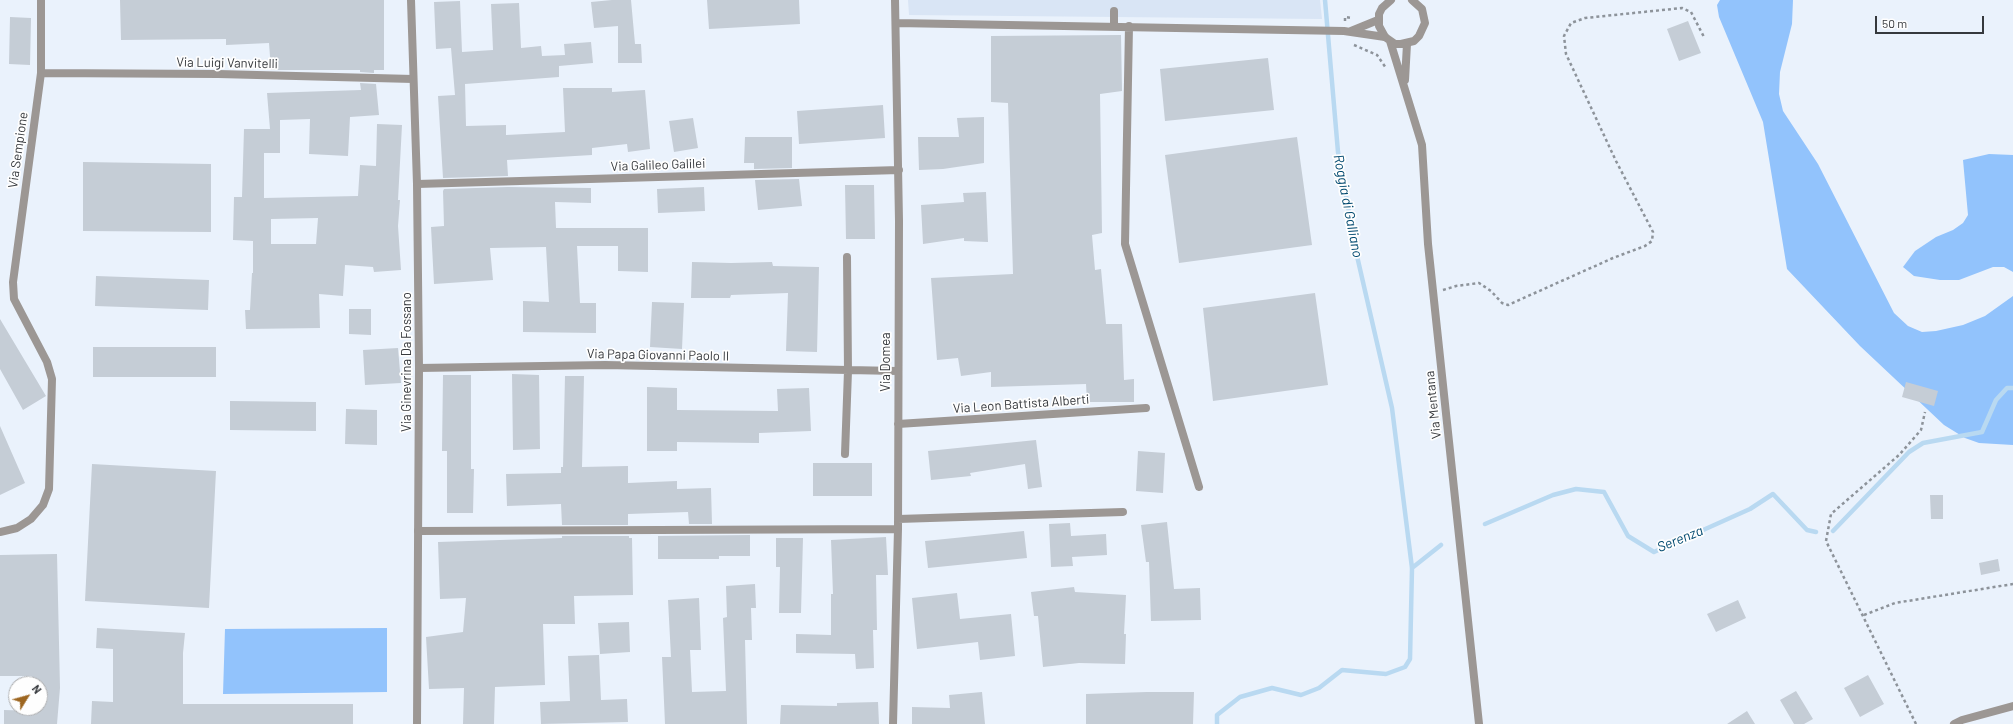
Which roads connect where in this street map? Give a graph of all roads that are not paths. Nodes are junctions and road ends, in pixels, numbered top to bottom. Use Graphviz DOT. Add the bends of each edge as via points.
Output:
graph roads {
  1 [pos="41,0"];
  2 [pos="411,0"];
  3 [pos="895,0"];
  4 [pos="1391,0"];
  5 [pos="1415,1"];
  6 [pos="1114,11"];
  7 [pos="1378,20"];
  8 [pos="896,23"];
  9 [pos="1114,26"];
  10 [pos="1129,26"];
  11 [pos="1347,31"];
  12 [pos="1387,39"];
  13 [pos="1407,44"];
  14 [pos="41,73"];
  15 [pos="413,79"];
  16 [pos="1404,85"];
  17 [pos="899,170"];
  18 [pos="417,184"];
  19 [pos="847,257"];
  20 [pos="419,368"];
  21 [pos="848,371"];
  22 [pos="897,371"];
  23 [pos="1146,408"];
  24 [pos="898,424"];
  25 [pos="844,454"];
  26 [pos="1199,488"];
  27 [pos="1122,512"];
  28 [pos="898,519"];
  29 [pos="898,529"];
  30 [pos="418,531"];
  31 [pos="0,532"];
  32 [pos="2013,706"];
  33 [pos="417,724"];
  34 [pos="893,724"];
  35 [pos="1479,724"];
  36 [pos="1954,724"];
  1 -- 14 [label="street, Via Sempione"];
  2 -- 15 [label="street, Via Ginevrina Da Fossano"];
  3 -- 8 [label="street, Via Domea"];
  4 -- 7 [label="street" via="1382,8"];
  5 -- 13 [label="street" via="1422,9 1425,23 1419,36"];
  6 -- 9 [label="street"];
  7 -- 11 [label="street"];
  7 -- 12 [label="street, Via Mentana"];
  8 -- 9 [label="street"];
  8 -- 17 [label="street, Via Domea"];
  9 -- 10 [label="street"];
  10 -- 11 [label="street"];
  10 -- 26 [label="street" via="1125,244"];
  11 -- 12 [label="street"];
  12 -- 13 [label="street" via="1395,44"];
  12 -- 16 [label="street, Via Mentana"];
  13 -- 16 [label="street, Via Mentana"];
  14 -- 15 [label="street, Via Luigi Vanvitelli"];
  14 -- 31 [label="street, Via Sempione" via="12,282 14,299 47,362 52,379 49,490 43,505 31,519 17,528"];
  15 -- 18 [label="street, Via Ginevrina Da Fossano"];
  16 -- 35 [label="street, Via Mentana" via="1422,145 1428,244"];
  17 -- 18 [label="street, Via Galileo Galilei"];
  17 -- 22 [label="street, Via Domea"];
  18 -- 20 [label="street, Via Ginevrina Da Fossano"];
  19 -- 21 [label="street"];
  20 -- 21 [label="street, Via Papa Giovanni Paolo II" via="605,365"];
  20 -- 30 [label="street, Via Ginevrina Da Fossano"];
  21 -- 22 [label="street, Via Papa Giovanni Paolo II"];
  21 -- 25 [label="street"];
  22 -- 24 [label="street, Via Domea"];
  23 -- 24 [label="street, Via Leon Battista Alberti"];
  24 -- 28 [label="street, Via Domea"];
  27 -- 28 [label="street"];
  28 -- 29 [label="street, Via Domea"];
  29 -- 30 [label="street"];
  29 -- 34 [label="street, Via Domea"];
  30 -- 33 [label="street, Via Ginevrina Da Fossano"];
  32 -- 36 [label="street"];
}
